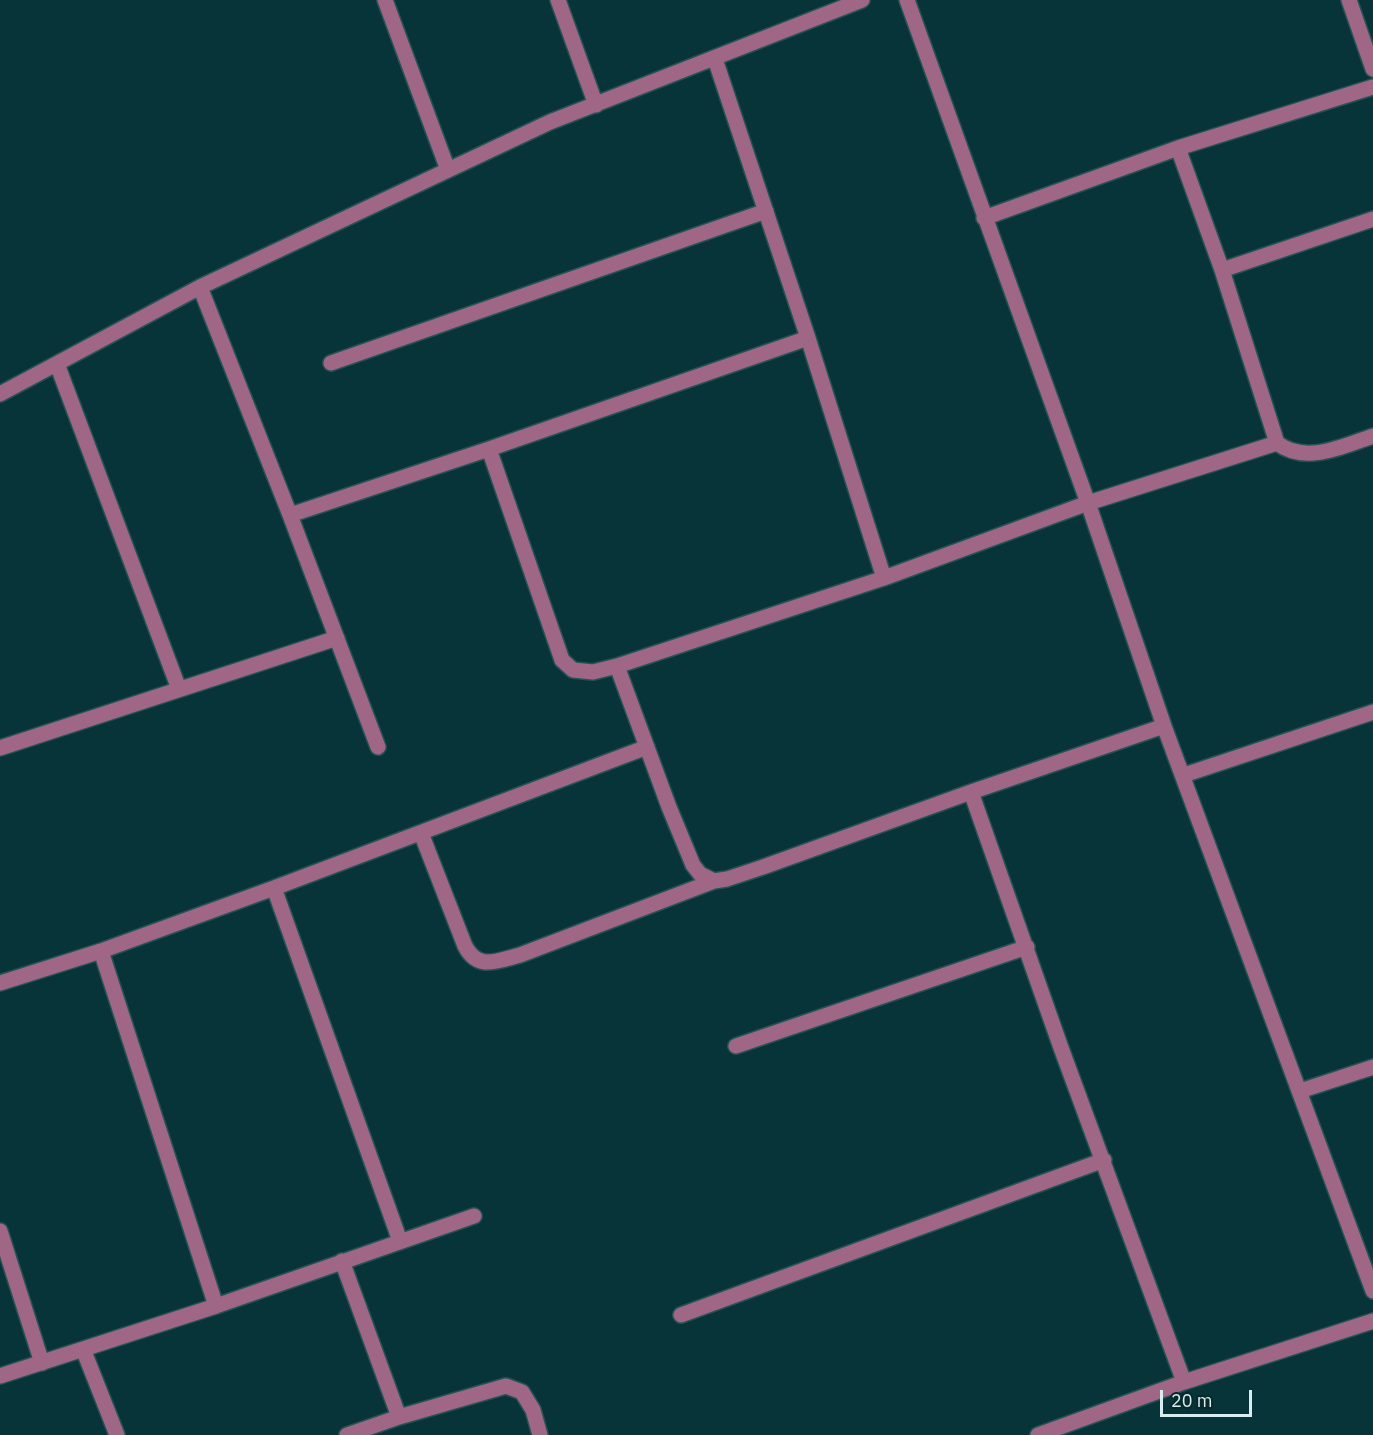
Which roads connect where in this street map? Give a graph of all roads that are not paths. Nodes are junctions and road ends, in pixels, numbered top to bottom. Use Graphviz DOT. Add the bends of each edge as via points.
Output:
graph roads {
  1 [pos="385,0"];
  2 [pos="558,0"];
  3 [pos="862,0"];
  4 [pos="907,0"];
  5 [pos="1349,0"];
  6 [pos="715,59"];
  7 [pos="1373,69"];
  8 [pos="1373,87"];
  9 [pos="596,105"];
  10 [pos="1178,148"];
  11 [pos="448,170"];
  12 [pos="766,211"];
  13 [pos="984,218"];
  14 [pos="1373,219"];
  15 [pos="1222,270"];
  16 [pos="200,287"];
  17 [pos="808,338"];
  18 [pos="331,363"];
  19 [pos="57,364"];
  20 [pos="0,394"];
  21 [pos="1373,436"];
  22 [pos="1277,443"];
  23 [pos="489,449"];
  24 [pos="1088,503"];
  25 [pos="290,515"];
  26 [pos="884,578"];
  27 [pos="337,638"];
  28 [pos="617,666"];
  29 [pos="179,690"];
  30 [pos="1372,714"];
  31 [pos="1164,726"];
  32 [pos="378,747"];
  33 [pos="647,747"];
  34 [pos="0,748"];
  35 [pos="1184,775"];
  36 [pos="971,792"];
  37 [pos="421,833"];
  38 [pos="714,881"];
  39 [pos="274,888"];
  40 [pos="1027,947"];
  41 [pos="101,951"];
  42 [pos="0,983"];
  43 [pos="736,1046"];
  44 [pos="1373,1066"];
  45 [pos="1300,1091"];
  46 [pos="1104,1160"];
  47 [pos="474,1215"];
  48 [pos="0,1232"];
  49 [pos="400,1241"];
  50 [pos="342,1261"];
  51 [pos="1373,1291"];
  52 [pos="216,1306"];
  53 [pos="681,1315"];
  54 [pos="1373,1321"];
  55 [pos="83,1349"];
  56 [pos="42,1363"];
  57 [pos="0,1376"];
  58 [pos="1184,1382"];
  59 [pos="399,1417"];
  60 [pos="117,1435"];
  61 [pos="346,1435"];
  62 [pos="540,1435"];
  63 [pos="1038,1435"];
  1 -- 11 [label="street"];
  2 -- 9 [label="street"];
  3 -- 6 [label="street"];
  4 -- 13 [label="street"];
  5 -- 7 [label="street"];
  6 -- 9 [label="street"];
  6 -- 12 [label="street"];
  8 -- 10 [label="street"];
  9 -- 11 [label="street"];
  10 -- 13 [label="street"];
  10 -- 15 [label="street"];
  11 -- 16 [label="street"];
  12 -- 17 [label="street"];
  12 -- 18 [label="street"];
  13 -- 24 [label="street"];
  14 -- 15 [label="street"];
  15 -- 22 [label="street"];
  16 -- 19 [label="street"];
  16 -- 25 [label="street"];
  17 -- 23 [label="street"];
  17 -- 26 [label="street"];
  19 -- 20 [label="street"];
  19 -- 29 [label="street"];
  21 -- 22 [label="street" via="1333,450 1305,454"];
  22 -- 24 [label="street"];
  23 -- 25 [label="street"];
  23 -- 28 [label="street" via="562,660 573,670 593,672"];
  24 -- 26 [label="street"];
  24 -- 31 [label="street"];
  25 -- 27 [label="street"];
  26 -- 28 [label="street"];
  27 -- 29 [label="street"];
  27 -- 32 [label="street"];
  28 -- 33 [label="street"];
  29 -- 34 [label="street"];
  30 -- 35 [label="street"];
  31 -- 35 [label="street"];
  31 -- 36 [label="street"];
  33 -- 37 [label="street"];
  33 -- 38 [label="street" via="693,865"];
  35 -- 45 [label="street"];
  36 -- 38 [label="street"];
  36 -- 40 [label="street"];
  37 -- 38 [label="street" via="465,946 479,962 520,955"];
  37 -- 39 [label="street"];
  39 -- 41 [label="street"];
  39 -- 49 [label="street"];
  40 -- 43 [label="street"];
  40 -- 46 [label="street"];
  41 -- 42 [label="street"];
  41 -- 52 [label="street"];
  44 -- 45 [label="street"];
  45 -- 51 [label="street"];
  46 -- 53 [label="street"];
  46 -- 58 [label="street"];
  47 -- 49 [label="street"];
  48 -- 56 [label="street"];
  49 -- 50 [label="street"];
  50 -- 52 [label="street"];
  50 -- 59 [label="street"];
  52 -- 55 [label="street"];
  54 -- 58 [label="street"];
  55 -- 56 [label="street"];
  55 -- 60 [label="street"];
  56 -- 57 [label="street"];
  58 -- 63 [label="street"];
  59 -- 61 [label="street"];
  59 -- 62 [label="street" via="507,1386 522,1392 533,1410"];
}
